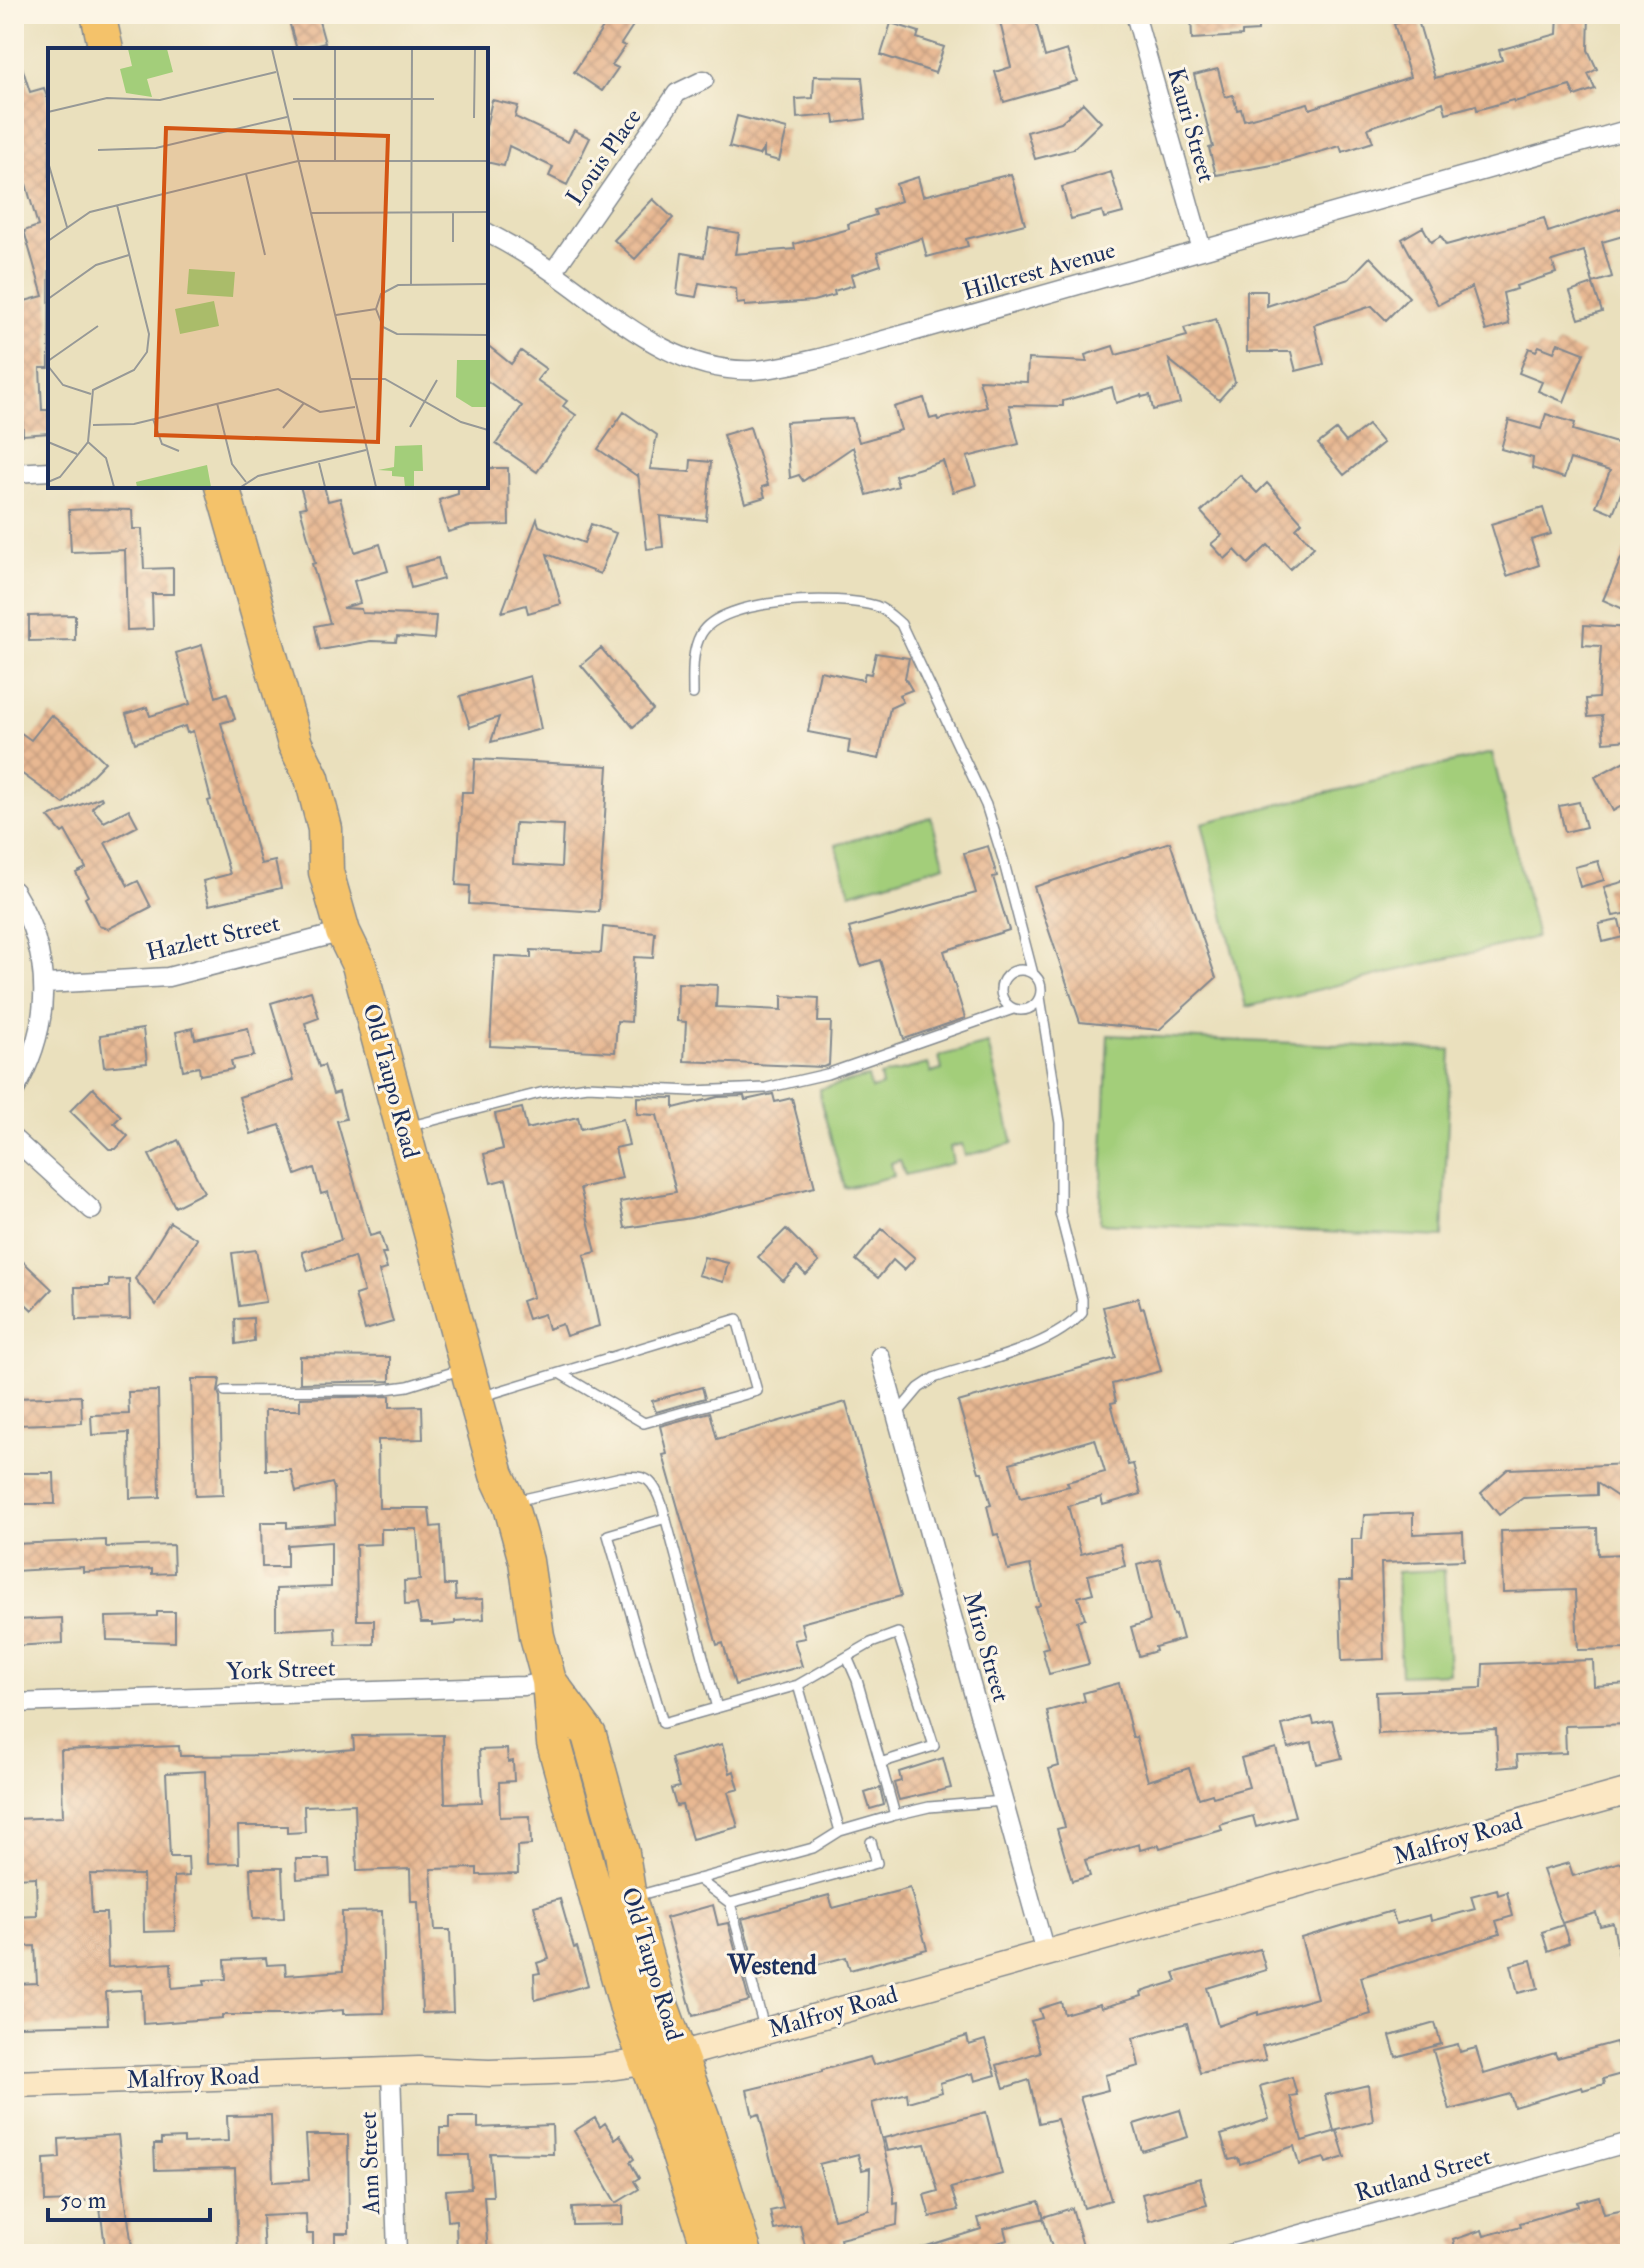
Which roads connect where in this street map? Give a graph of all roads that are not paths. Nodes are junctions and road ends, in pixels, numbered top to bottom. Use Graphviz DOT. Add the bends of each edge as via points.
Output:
graph roads {
  1 [pos="98,14"];
  2 [pos="1135,14"];
  3 [pos="106,48"];
  4 [pos="704,80"];
  5 [pos="1630,129"];
  6 [pos="488,233"];
  7 [pos="1202,250"];
  8 [pos="553,272"];
  9 [pos="48,471"];
  10 [pos="14,473"];
  11 [pos="223,488"];
  12 [pos="693,694"];
  13 [pos="14,891"];
  14 [pos="343,932"];
  15 [pos="1033,974"];
  16 [pos="45,984"];
  17 [pos="1040,997"];
  18 [pos="1013,1009"];
  19 [pos="14,1092"];
  20 [pos="404,1128"];
  21 [pos="14,1139"];
  22 [pos="92,1210"];
  23 [pos="880,1356"];
  24 [pos="561,1374"];
  25 [pos="471,1383"];
  26 [pos="225,1391"];
  27 [pos="895,1416"];
  28 [pos="510,1503"];
  29 [pos="666,1518"];
  30 [pos="847,1657"];
  31 [pos="549,1681"];
  32 [pos="798,1685"];
  33 [pos="14,1703"];
  34 [pos="717,1708"];
  35 [pos="880,1763"];
  36 [pos="1630,1791"];
  37 [pos="1004,1801"];
  38 [pos="895,1815"];
  39 [pos="840,1831"];
  40 [pos="871,1842"];
  41 [pos="698,1879"];
  42 [pos="629,1898"];
  43 [pos="730,1903"];
  44 [pos="1045,1952"];
  45 [pos="765,2031"];
  46 [pos="681,2055"];
  47 [pos="647,2062"];
  48 [pos="391,2071"];
  49 [pos="14,2084"];
  50 [pos="1630,2142"];
  51 [pos="397,2254"];
  52 [pos="711,2254"];
  53 [pos="745,2254"];
  54 [pos="1230,2254"];
  1 -- 3 [label="highway"];
  2 -- 7 [label="street, Kauri Street"];
  4 -- 8 [label="street, Louis Place" via="677,93"];
  5 -- 7 [label="street, Hillcrest Avenue"];
  6 -- 8 [label="street, Hillcrest Avenue"];
  7 -- 8 [label="street, Hillcrest Avenue" via="820,358 751,371 716,366 645,339"];
  9 -- 10 [label="street"];
  11 -- 14 [label="highway, Old Taupo Road" via="295,744 314,786 325,829 326,872"];
  12 -- 15 [label="lane" via="693,662 701,632 749,607 852,601 880,607 901,624 986,805"];
  13 -- 16 [label="street" via="32,930"];
  14 -- 16 [label="street, Hazlett Street" via="168,977"];
  14 -- 20 [label="highway, Old Taupo Road" via="359,965"];
  15 -- 17 [label="lane"];
  15 -- 18 [label="lane" via="1020,970 1004,980 1004,999"];
  16 -- 19 [label="street" via="35,1049"];
  17 -- 18 [label="lane" via="1032,1007"];
  17 -- 27 [label="lane" via="1060,1123 1060,1213 1082,1313 1052,1338 934,1378"];
  18 -- 20 [label="lane" via="827,1074 766,1088 587,1086"];
  20 -- 25 [label="highway, Old Taupo Road"];
  21 -- 22 [label="street"];
  23 -- 27 [label="street, Miro Street"];
  24 -- 24 [label="lane" via="737,1319 757,1391 644,1423"];
  24 -- 25 [label="lane"];
  25 -- 26 [label="lane"];
  25 -- 28 [label="highway, Old Taupo Road"];
  27 -- 37 [label="street, Miro Street"];
  28 -- 29 [label="lane" via="635,1475 656,1488"];
  28 -- 31 [label="highway, Old Taupo Road"];
  29 -- 34 [label="lane"];
  29 -- 34 [label="lane" via="608,1535 663,1723"];
  30 -- 32 [label="lane"];
  30 -- 35 [label="lane"];
  30 -- 35 [label="lane" via="898,1633 934,1746"];
  31 -- 33 [label="street, York Street"];
  31 -- 42 [label="highway, Old Taupo Road" via="589,1735"];
  31 -- 47 [label="highway, Old Taupo Road" via="554,1743 628,2012"];
  32 -- 34 [label="lane"];
  32 -- 39 [label="lane"];
  35 -- 38 [label="lane"];
  36 -- 44 [label="main road, Malfroy Road"];
  37 -- 38 [label="lane"];
  37 -- 44 [label="street, Miro Street"];
  38 -- 39 [label="lane"];
  39 -- 41 [label="lane" via="813,1848"];
  40 -- 43 [label="lane" via="877,1863"];
  41 -- 42 [label="lane"];
  41 -- 43 [label="lane"];
  42 -- 46 [label="highway, Old Taupo Road" via="659,2003"];
  43 -- 45 [label="lane"];
  44 -- 45 [label="main road, Malfroy Road"];
  45 -- 46 [label="main road, Malfroy Road"];
  46 -- 47 [label="main road, Malfroy Road"];
  46 -- 53 [label="highway, Old Taupo Road"];
  47 -- 48 [label="main road, Malfroy Road" via="551,2071"];
  47 -- 52 [label="highway, Old Taupo Road"];
  48 -- 49 [label="main road, Malfroy Road"];
  48 -- 51 [label="street, Ann Street"];
  50 -- 54 [label="street, Rutland Street"];
}
